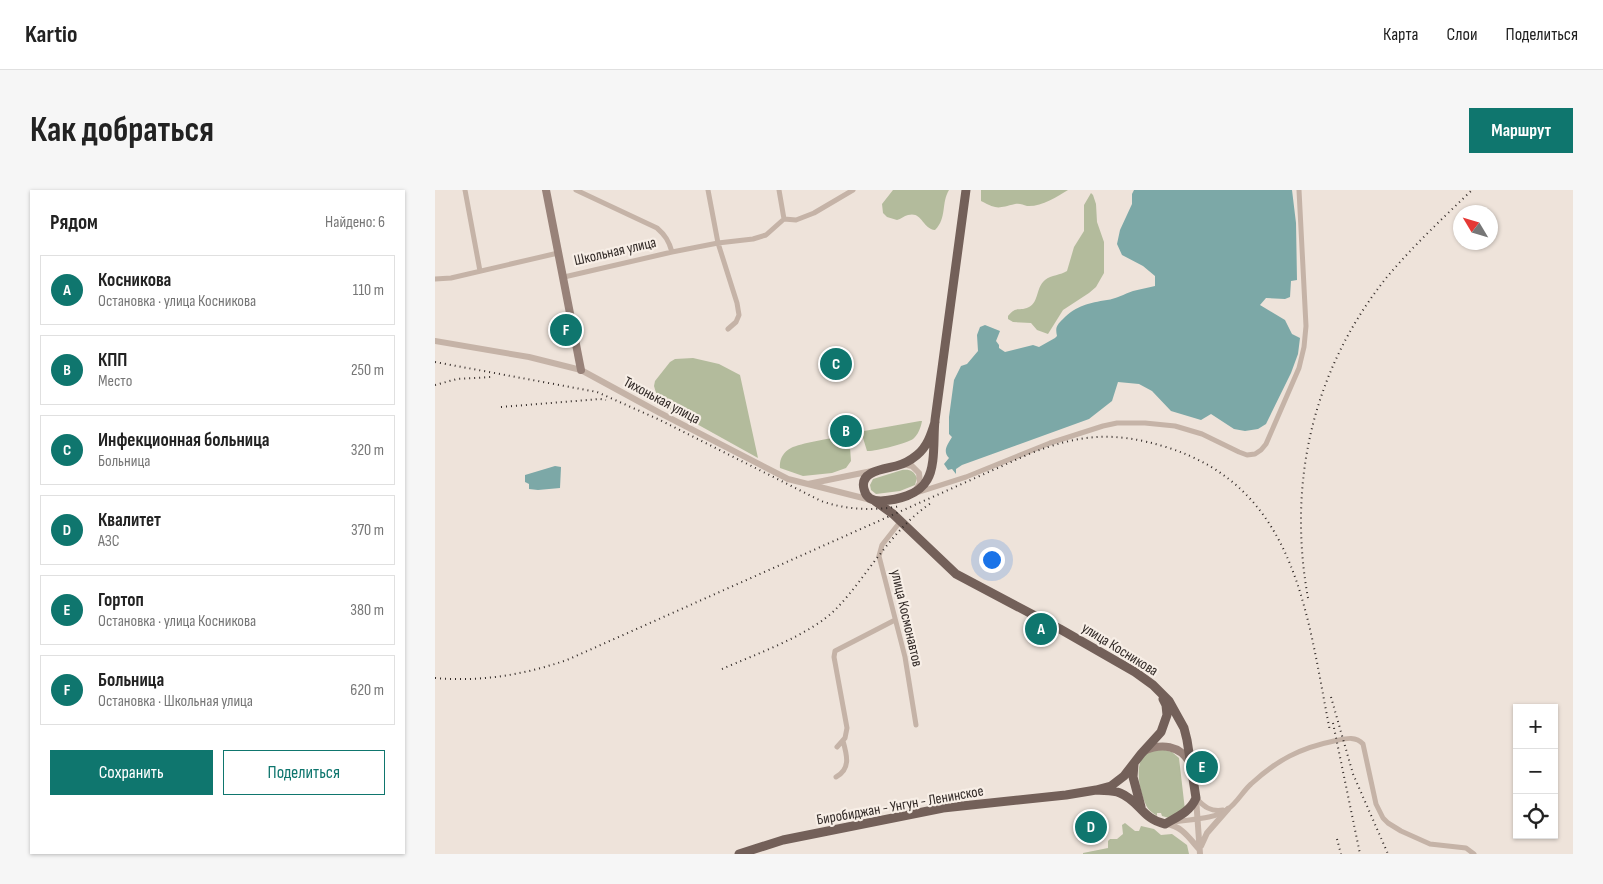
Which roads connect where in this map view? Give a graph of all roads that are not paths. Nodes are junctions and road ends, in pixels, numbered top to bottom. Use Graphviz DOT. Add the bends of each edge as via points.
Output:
graph roads {
  1 [pos="465,190"];
  2 [pos="546,190"];
  3 [pos="576,190"];
  4 [pos="708,190"];
  5 [pos="779,190"];
  6 [pos="853,190"];
  7 [pos="966,190"];
  8 [pos="1299,190"];
  9 [pos="784,219"];
  10 [pos="718,243"];
  11 [pos="672,252"];
  12 [pos="558,253"];
  13 [pos="480,271"];
  14 [pos="563,277"];
  15 [pos="435,279"];
  16 [pos="728,329"];
  17 [pos="435,340"];
  18 [pos="581,370"];
  19 [pos="935,422"];
  20 [pos="899,465"];
  21 [pos="875,471"];
  22 [pos="805,484"];
  23 [pos="914,493"];
  24 [pos="873,500"];
  25 [pos="900,522"];
  26 [pos="895,620"];
  27 [pos="1153,685"];
  28 [pos="916,725"];
  29 [pos="843,741"];
  30 [pos="837,747"];
  31 [pos="1144,751"];
  32 [pos="1135,762"];
  33 [pos="1192,767"];
  34 [pos="836,777"];
  35 [pos="1096,790"];
  36 [pos="1196,798"];
  37 [pos="1228,809"];
  38 [pos="1142,810"];
  39 [pos="1197,818"];
  40 [pos="1165,824"];
  41 [pos="1200,852"];
  42 [pos="739,854"];
  43 [pos="1474,854"];
  1 -- 13 [label="street"];
  2 -- 12 [label="main road, Школьная улица"];
  3 -- 11 [label="street, Школьная улица" via="657,228 665,235"];
  4 -- 10 [label="street"];
  5 -- 9 [label="street"];
  6 -- 9 [label="street" via="814,213 796,220"];
  7 -- 19 [label="main road"];
  8 -- 23 [label="street" via="1306,326 1304,347 1299,368 1261,450 1247,455 1202,434 1175,426 1117,423 1050,443 966,477"];
  9 -- 10 [label="street, Школьная улица" via="766,235"];
  10 -- 11 [label="street, Школьная улица"];
  10 -- 16 [label="street" via="739,314"];
  11 -- 14 [label="street, Школьная улица"];
  12 -- 13 [label="street"];
  12 -- 14 [label="main road, Школьная улица"];
  13 -- 15 [label="street"];
  14 -- 18 [label="main road, Школьная улица"];
  17 -- 18 [label="street, Тихонькая улица"];
  18 -- 22 [label="street, Тихонькая улица" via="754,462"];
  19 -- 20 [label="main road" via="922,450"];
  19 -- 23 [label="main road" via="930,474 925,484"];
  20 -- 21 [label="main road"];
  20 -- 23 [label="street" via="909,465 919,473 920,483"];
  21 -- 22 [label="street"];
  21 -- 24 [label="main road" via="866,477 863,485 864,492"];
  22 -- 24 [label="street, Тихонькая улица"];
  23 -- 24 [label="main road"];
  24 -- 25 [label="main road, улица Косникова"];
  25 -- 26 [label="street, улица Космонавтов" via="882,545 879,556"];
  25 -- 27 [label="main road, улица Косникова" via="956,574 1067,633"];
  26 -- 28 [label="street, улица Космонавтов" via="905,657"];
  26 -- 29 [label="street" via="835,651 847,728"];
  27 -- 31 [label="main road" via="1163,699 1167,715 1161,732"];
  27 -- 33 [label="main road, улица Косникова" via="1169,701 1179,718"];
  29 -- 30 [label="street"];
  29 -- 34 [label="street" via="847,765"];
  31 -- 32 [label="main road"];
  31 -- 33 [label="main road" via="1156,746 1176,749"];
  32 -- 35 [label="main road" via="1117,783"];
  32 -- 38 [label="main road" via="1133,777"];
  33 -- 36 [label="main road, улица Косникова"];
  35 -- 38 [label="main road" via="1120,793"];
  35 -- 42 [label="main road, Биробиджан - Унгун - Ленинское" via="943,808 783,840"];
  36 -- 37 [label="street" via="1211,810"];
  36 -- 39 [label="street, улица Косникова"];
  36 -- 40 [label="main road" via="1188,810"];
  37 -- 39 [label="street"];
  37 -- 41 [label="street" via="1207,833"];
  37 -- 43 [label="street" via="1257,779 1294,753 1309,746 1354,738 1363,744 1377,804 1388,823 1430,844 1465,848"];
  38 -- 40 [label="main road" via="1150,818"];
  39 -- 40 [label="street"];
  39 -- 41 [label="street, улица Косникова"];
  40 -- 41 [label="street" via="1175,825 1183,831"];
}
